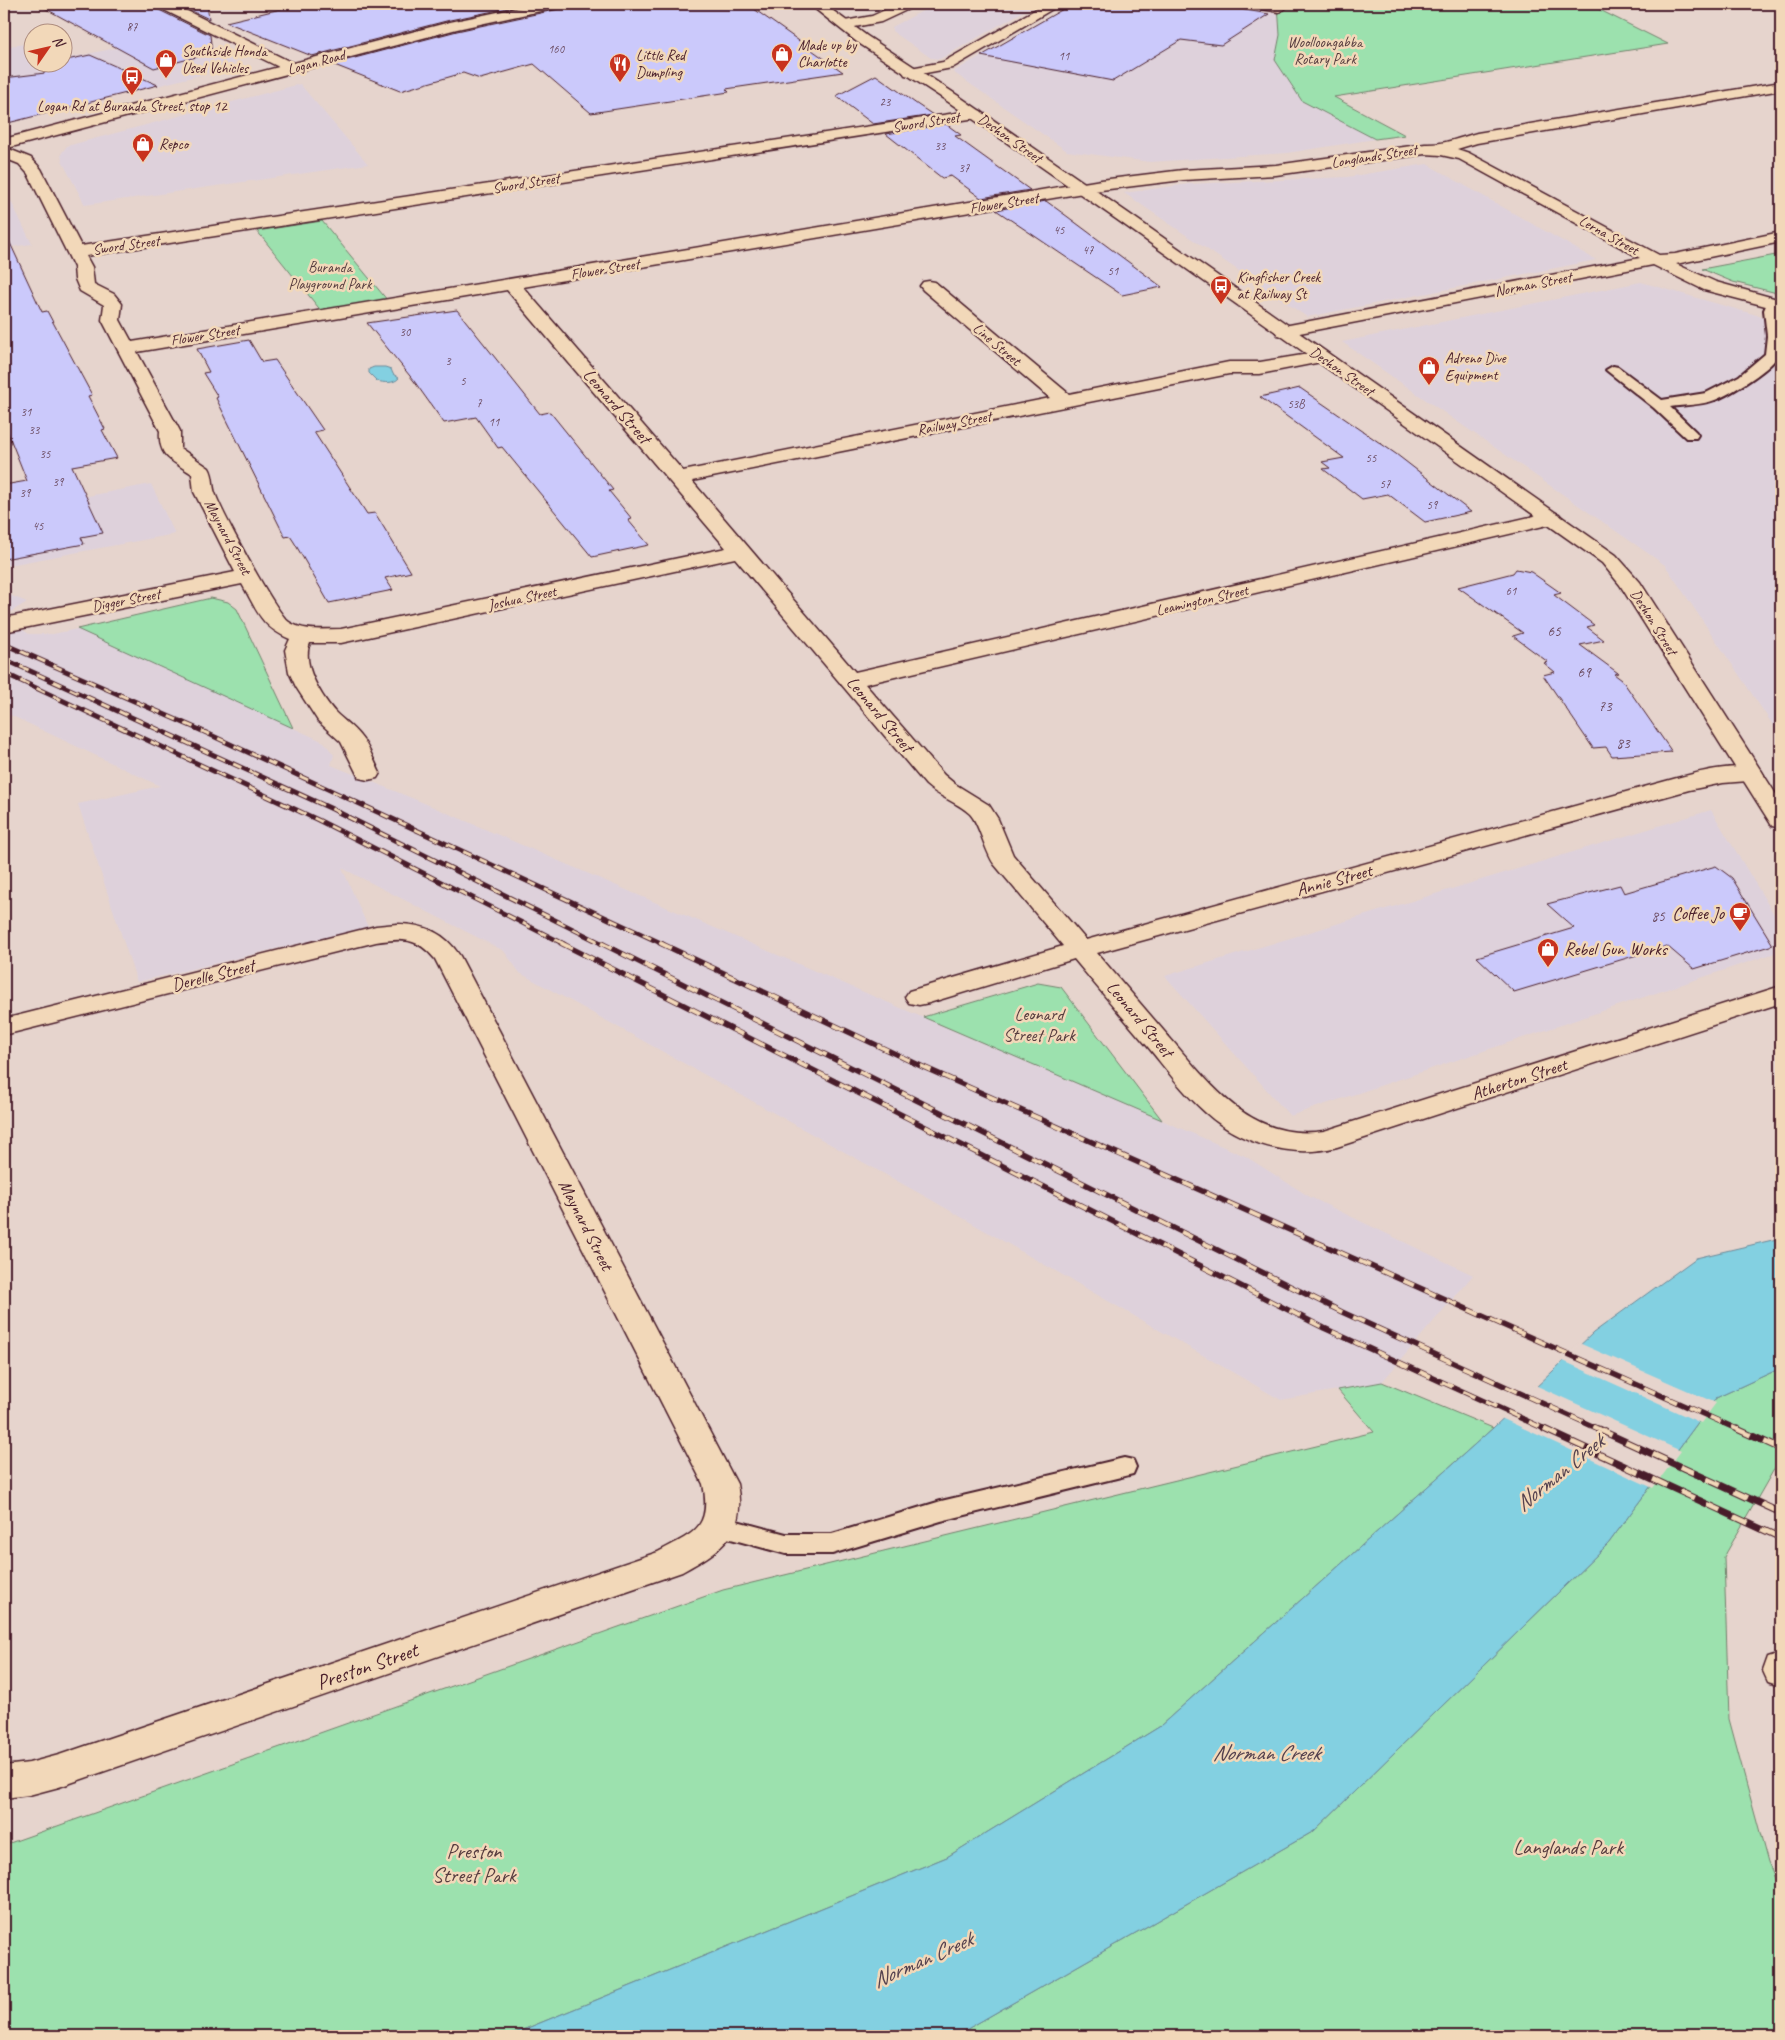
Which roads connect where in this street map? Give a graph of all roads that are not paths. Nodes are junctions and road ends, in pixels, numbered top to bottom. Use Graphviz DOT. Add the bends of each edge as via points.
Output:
graph roads {
  1 [pos="163,4"];
  2 [pos="517,4"];
  3 [pos="554,4"];
  4 [pos="816,4"];
  5 [pos="908,4"];
  6 [pos="1054,4"];
  7 [pos="1255,4"];
  8 [pos="1279,8"];
  9 [pos="455,25"];
  10 [pos="844,25"];
  11 [pos="292,68"];
  12 [pos="910,72"];
  13 [pos="1781,86"];
  14 [pos="976,114"];
  15 [pos="4,144"];
  16 [pos="1442,150"];
  17 [pos="4,152"];
  18 [pos="1082,189"];
  19 [pos="1781,237"];
  20 [pos="76,252"];
  21 [pos="1655,260"];
  22 [pos="511,284"];
  23 [pos="929,286"];
  24 [pos="1777,305"];
  25 [pos="1284,331"];
  26 [pos="1305,345"];
  27 [pos="127,348"];
  28 [pos="1322,357"];
  29 [pos="1230,368"];
  30 [pos="1613,370"];
  31 [pos="1066,401"];
  32 [pos="1659,405"];
  33 [pos="1691,435"];
  34 [pos="679,478"];
  35 [pos="1552,518"];
  36 [pos="740,551"];
  37 [pos="248,576"];
  38 [pos="4,625"];
  39 [pos="302,636"];
  40 [pos="851,680"];
  41 [pos="368,773"];
  42 [pos="1752,775"];
  43 [pos="1781,821"];
  44 [pos="422,934"];
  45 [pos="1082,949"];
  46 [pos="1781,994"];
  47 [pos="918,997"];
  48 [pos="4,1027"];
  49 [pos="1254,1130"];
  50 [pos="1124,1467"];
  51 [pos="718,1526"];
  52 [pos="4,1782"];
  1 -- 11 [label="street"];
  2 -- 9 [label="street, Logan Road"];
  3 -- 9 [label="street, Logan Road"];
  4 -- 10 [label="street, Deshon Street"];
  5 -- 10 [label="street" via="876,19"];
  6 -- 12 [label="street" via="947,65"];
  7 -- 8 [label="street"];
  9 -- 11 [label="street, Logan Road"];
  10 -- 12 [label="street, Deshon Street"];
  11 -- 15 [label="street, Logan Road"];
  12 -- 14 [label="street, Deshon Street"];
  13 -- 16 [label="street, Longlands Street" via="1477,138"];
  14 -- 18 [label="street, Deshon Street"];
  14 -- 20 [label="street, Sword Street"];
  16 -- 18 [label="street, Longlands Street" via="1417,149 1314,166 1163,177"];
  16 -- 21 [label="street, Lerna Street" via="1464,156"];
  17 -- 20 [label="street, Maynard Street" via="25,161 35,172"];
  18 -- 22 [label="street, Flower Street"];
  18 -- 25 [label="street, Deshon Street"];
  19 -- 21 [label="street, Norman Street" via="1675,259"];
  20 -- 27 [label="street, Maynard Street" via="86,286 113,304 111,320"];
  21 -- 24 [label="street, Lerna Street" via="1710,286"];
  21 -- 25 [label="street, Norman Street"];
  22 -- 27 [label="street, Flower Street"];
  22 -- 34 [label="street, Leonard Street"];
  23 -- 31 [label="street, Line Street"];
  24 -- 32 [label="lane" via="1770,310 1774,336 1772,355 1761,366 1710,397"];
  25 -- 26 [label="street, Deshon Street"];
  26 -- 28 [label="street, Deshon Street"];
  26 -- 29 [label="street, Railway Street" via="1248,358"];
  27 -- 37 [label="street, Maynard Street" via="170,431 172,451 202,472 204,492"];
  28 -- 29 [label="street, Railway Street" via="1260,368"];
  28 -- 35 [label="street, Deshon Street"];
  29 -- 31 [label="street, Railway Street"];
  30 -- 32 [label="lane"];
  31 -- 34 [label="street, Railway Street"];
  32 -- 33 [label="lane"];
  34 -- 36 [label="street, Leonard Street"];
  35 -- 40 [label="street, Leamington Street"];
  35 -- 42 [label="street, Deshon Street" via="1620,570"];
  36 -- 39 [label="street, Joshua Street" via="341,636"];
  36 -- 40 [label="street, Leonard Street"];
  37 -- 38 [label="street, Digger Street"];
  37 -- 39 [label="street, Maynard Street" via="275,622"];
  39 -- 41 [label="street" via="296,650 307,687 326,716 350,739"];
  40 -- 45 [label="street, Leonard Street" via="944,788 979,809 986,818 1000,854"];
  42 -- 43 [label="street, Deshon Street"];
  42 -- 45 [label="street, Annie Street" via="1686,783"];
  44 -- 48 [label="street, Derelle Street" via="402,931 376,934"];
  44 -- 51 [label="street, Maynard Street" via="432,939 447,956 720,1484 724,1516"];
  45 -- 47 [label="street, Annie Street"];
  45 -- 49 [label="street, Leonard Street" via="1205,1096 1230,1117"];
  46 -- 49 [label="street, Atherton Street" via="1327,1140 1297,1143"];
  50 -- 51 [label="lane" via="941,1511 832,1544 786,1544"];
  51 -- 52 [label="street, Preston Street" via="694,1549 670,1562 59,1771"];
}
